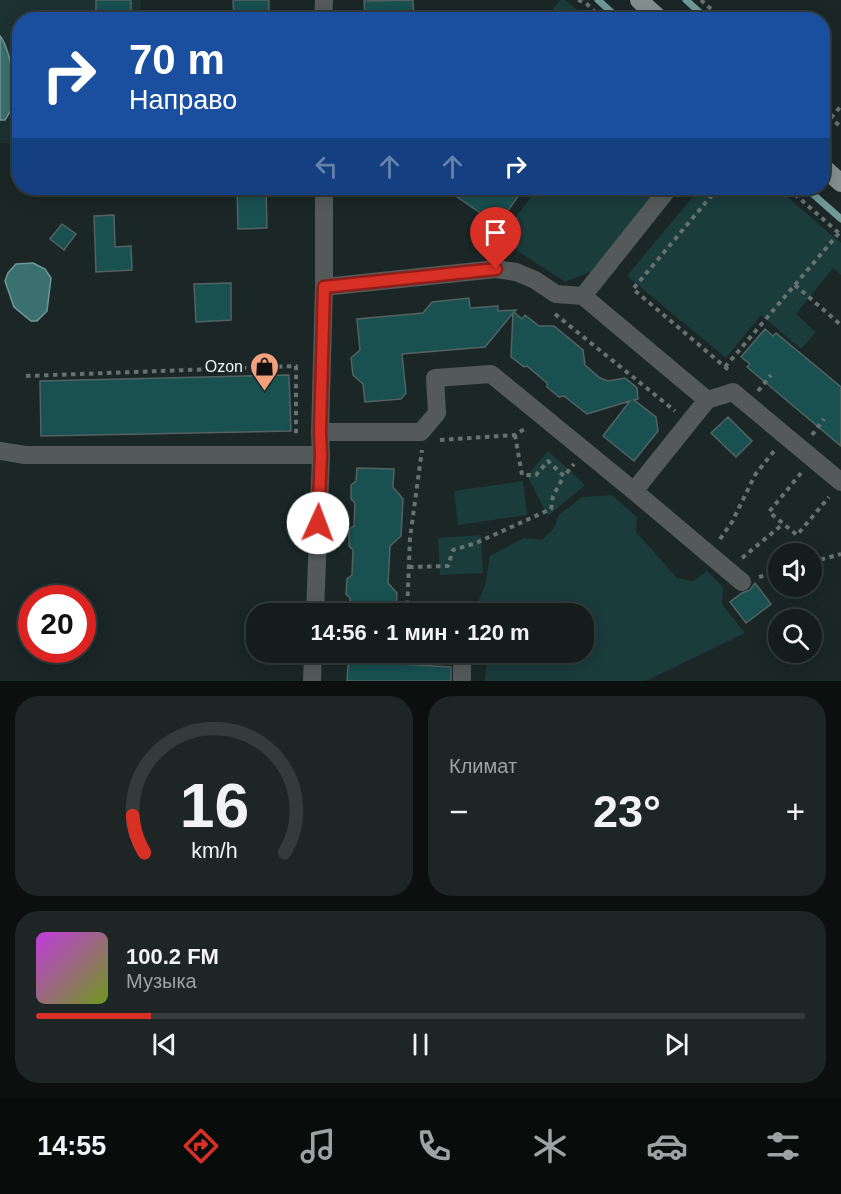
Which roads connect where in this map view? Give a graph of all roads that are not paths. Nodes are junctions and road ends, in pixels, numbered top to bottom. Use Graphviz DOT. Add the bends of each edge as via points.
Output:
graph roads {
  1 [pos="639,0"];
  2 [pos="652,12"];
  3 [pos="324,195"];
  4 [pos="663,195"];
  5 [pos="324,287"];
  6 [pos="583,296"];
  7 [pos="707,400"];
  8 [pos="320,432"];
  9 [pos="0,451"];
  10 [pos="321,455"];
  11 [pos="837,487"];
  12 [pos="634,491"];
  13 [pos="742,582"];
  14 [pos="315,603"];
  15 [pos="313,663"];
  16 [pos="462,663"];
  17 [pos="312,681"];
  18 [pos="462,681"];
  1 -- 2 [label="main road"];
  3 -- 5 [label="street"];
  4 -- 6 [label="street"];
  5 -- 6 [label="street" via="496,269 516,272 556,294"];
  5 -- 8 [label="street"];
  6 -- 7 [label="street"];
  7 -- 11 [label="street" via="733,392 813,459"];
  7 -- 12 [label="street"];
  8 -- 10 [label="street"];
  8 -- 12 [label="street" via="421,432 437,413 435,378 491,374"];
  9 -- 10 [label="street" via="37,456"];
  10 -- 14 [label="street"];
  12 -- 13 [label="street"];
  15 -- 17 [label="street"];
  16 -- 18 [label="street"];
}
